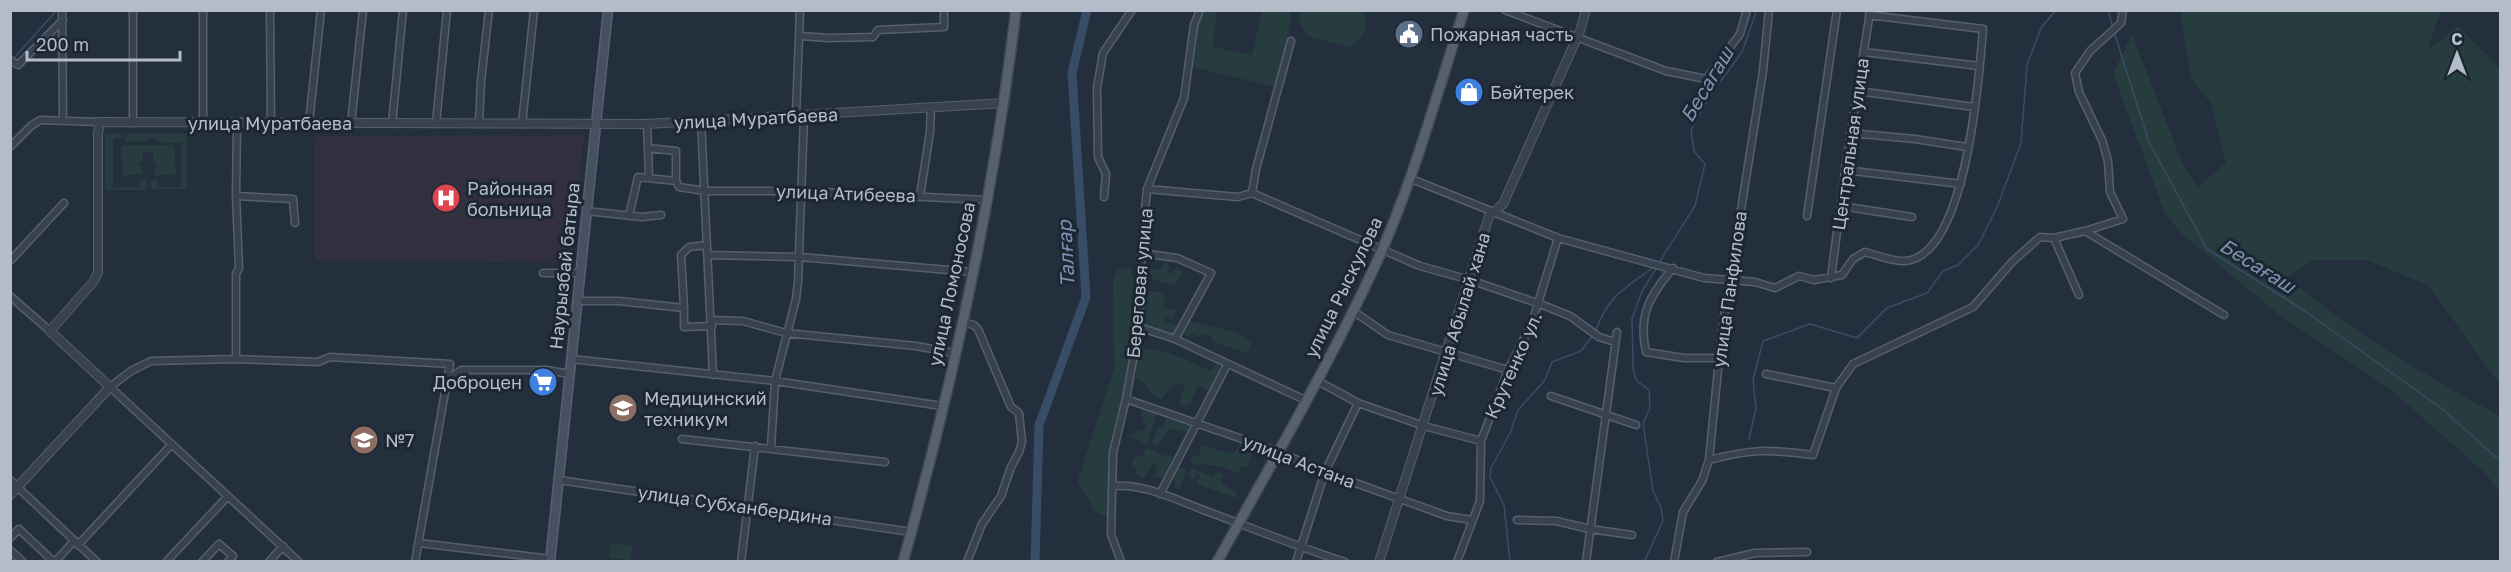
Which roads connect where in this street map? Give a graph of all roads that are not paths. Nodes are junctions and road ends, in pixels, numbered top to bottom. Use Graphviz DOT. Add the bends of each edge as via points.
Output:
graph roads {
  1 [pos="62,10"];
  2 [pos="133,10"];
  3 [pos="203,10"];
  4 [pos="270,10"];
  5 [pos="321,10"];
  6 [pos="363,10"];
  7 [pos="403,10"];
  8 [pos="447,10"];
  9 [pos="489,10"];
  10 [pos="534,10"];
  11 [pos="608,10"];
  12 [pos="800,10"];
  13 [pos="944,10"];
  14 [pos="1016,10"];
  15 [pos="1132,10"];
  16 [pos="1200,10"];
  17 [pos="1464,10"];
  18 [pos="1505,10"];
  19 [pos="1586,10"];
  20 [pos="1747,10"];
  21 [pos="1770,10"];
  22 [pos="1837,10"];
  23 [pos="2123,10"];
  24 [pos="1869,13"];
  25 [pos="63,20"];
  26 [pos="801,36"];
  27 [pos="1576,39"];
  28 [pos="1291,41"];
  29 [pos="1864,52"];
  30 [pos="12,61"];
  31 [pos="1979,66"];
  32 [pos="1858,92"];
  33 [pos="1005,103"];
  34 [pos="931,106"];
  35 [pos="1974,107"];
  36 [pos="800,115"];
  37 [pos="63,120"];
  38 [pos="100,122"];
  39 [pos="701,122"];
  40 [pos="133,123"];
  41 [pos="203,123"];
  42 [pos="237,123"];
  43 [pos="271,123"];
  44 [pos="309,123"];
  45 [pos="351,124"];
  46 [pos="392,124"];
  47 [pos="436,124"];
  48 [pos="479,124"];
  49 [pos="522,124"];
  50 [pos="596,124"];
  51 [pos="647,124"];
  52 [pos="1850,133"];
  53 [pos="10,147"];
  54 [pos="1967,147"];
  55 [pos="648,148"];
  56 [pos="1845,170"];
  57 [pos="649,178"];
  58 [pos="1409,178"];
  59 [pos="676,182"];
  60 [pos="1961,184"];
  61 [pos="1147,189"];
  62 [pos="705,191"];
  63 [pos="803,191"];
  64 [pos="1252,193"];
  65 [pos="236,196"];
  66 [pos="920,196"];
  67 [pos="1104,197"];
  68 [pos="986,200"];
  69 [pos="64,203"];
  70 [pos="1841,206"];
  71 [pos="586,211"];
  72 [pos="1494,212"];
  73 [pos="661,215"];
  74 [pos="629,216"];
  75 [pos="1807,216"];
  76 [pos="1912,217"];
  77 [pos="295,223"];
  78 [pos="2085,231"];
  79 [pos="1558,238"];
  80 [pos="2054,238"];
  81 [pos="707,245"];
  82 [pos="1382,249"];
  83 [pos="1141,253"];
  84 [pos="708,255"];
  85 [pos="800,257"];
  86 [pos="10,261"];
  87 [pos="1672,268"];
  88 [pos="972,272"];
  89 [pos="543,273"];
  90 [pos="580,273"];
  91 [pos="1831,278"];
  92 [pos="1470,280"];
  93 [pos="1730,280"];
  94 [pos="2079,295"];
  95 [pos="10,296"];
  96 [pos="577,301"];
  97 [pos="1540,304"];
  98 [pos="684,308"];
  99 [pos="1353,311"];
  100 [pos="2224,315"];
  101 [pos="961,322"];
  102 [pos="711,323"];
  103 [pos="1139,327"];
  104 [pos="50,331"];
  105 [pos="786,333"];
  106 [pos="1617,333"];
  107 [pos="1174,339"];
  108 [pos="1615,342"];
  109 [pos="954,353"];
  110 [pos="1447,354"];
  111 [pos="1719,358"];
  112 [pos="236,359"];
  113 [pos="571,359"];
  114 [pos="1227,365"];
  115 [pos="1508,370"];
  116 [pos="570,374"];
  117 [pos="1766,374"];
  118 [pos="714,375"];
  119 [pos="448,380"];
  120 [pos="1316,380"];
  121 [pos="775,381"];
  122 [pos="110,387"];
  123 [pos="1836,388"];
  124 [pos="1551,396"];
  125 [pos="1126,399"];
  126 [pos="1305,400"];
  127 [pos="1359,403"];
  128 [pos="942,406"];
  129 [pos="1606,415"];
  130 [pos="1197,424"];
  131 [pos="1636,424"];
  132 [pos="1424,426"];
  133 [pos="682,439"];
  134 [pos="1481,441"];
  135 [pos="172,444"];
  136 [pos="755,446"];
  137 [pos="771,448"];
  138 [pos="1276,452"];
  139 [pos="1709,460"];
  140 [pos="885,462"];
  141 [pos="1324,472"];
  142 [pos="10,480"];
  143 [pos="559,480"];
  144 [pos="1113,486"];
  145 [pos="18,487"];
  146 [pos="1160,494"];
  147 [pos="10,495"];
  148 [pos="228,496"];
  149 [pos="1398,498"];
  150 [pos="746,507"];
  151 [pos="1472,520"];
  152 [pos="1517,520"];
  153 [pos="1238,523"];
  154 [pos="1590,529"];
  155 [pos="911,532"];
  156 [pos="1632,535"];
  157 [pos="10,538"];
  158 [pos="76,543"];
  159 [pos="418,543"];
  160 [pos="283,546"];
  161 [pos="1300,548"];
  162 [pos="10,550"];
  163 [pos="1807,552"];
  164 [pos="550,560"];
  165 [pos="23,561"];
  166 [pos="54,561"];
  167 [pos="97,561"];
  168 [pos="166,561"];
  169 [pos="202,561"];
  170 [pos="228,561"];
  171 [pos="269,561"];
  172 [pos="299,561"];
  173 [pos="415,561"];
  174 [pos="741,561"];
  175 [pos="903,561"];
  176 [pos="967,561"];
  177 [pos="1121,561"];
  178 [pos="1217,561"];
  179 [pos="1296,561"];
  180 [pos="1345,561"];
  181 [pos="1379,561"];
  182 [pos="1457,561"];
  183 [pos="1586,561"];
  184 [pos="1674,561"];
  185 [pos="1717,561"];
  1 -- 25 [label="street"];
  2 -- 40 [label="street"];
  3 -- 41 [label="street"];
  4 -- 43 [label="street"];
  5 -- 44 [label="street"];
  6 -- 45 [label="street"];
  7 -- 46 [label="street"];
  8 -- 47 [label="street"];
  9 -- 48 [label="street"];
  10 -- 49 [label="street"];
  11 -- 50 [label="main road, Наурызбай батыра"];
  12 -- 26 [label="street"];
  13 -- 26 [label="street" via="944,27 878,30 873,37"];
  14 -- 33 [label="main road, улица Ломоносова"];
  15 -- 67 [label="street" via="1103,53 1097,88 1098,157 1106,174"];
  16 -- 61 [label="street, Береговая улица" via="1194,25 1184,98"];
  17 -- 58 [label="main road, улица Рыскулова"];
  18 -- 27 [label="street"];
  19 -- 27 [label="street, улица Абылай хана"];
  20 -- 27 [label="street" via="1740,34 1706,80 1666,71"];
  21 -- 93 [label="street, улица Панфилова"];
  22 -- 75 [label="street"];
  23 -- 78 [label="street" via="2121,23 2090,51 2075,73 2079,92 2102,140 2110,192 2123,219"];
  24 -- 29 [label="street, Центральная улица"];
  24 -- 31 [label="street" via="1983,28"];
  25 -- 30 [label="street" via="18,65"];
  25 -- 37 [label="street"];
  26 -- 36 [label="street"];
  27 -- 72 [label="street, улица Абылай хана" via="1503,204"];
  28 -- 64 [label="street"];
  29 -- 31 [label="street"];
  29 -- 32 [label="street, Центральная улица"];
  31 -- 35 [label="street"];
  32 -- 35 [label="street"];
  32 -- 52 [label="street, Центральная улица"];
  33 -- 34 [label="street, улица Муратбаева"];
  33 -- 68 [label="main road, улица Ломоносова"];
  34 -- 36 [label="street, улица Муратбаева"];
  34 -- 66 [label="street"];
  35 -- 54 [label="street"];
  36 -- 39 [label="street, улица Муратбаева"];
  36 -- 63 [label="street"];
  37 -- 38 [label="street"];
  37 -- 53 [label="street" via="35,122"];
  38 -- 40 [label="street, улица Муратбаева"];
  38 -- 104 [label="street" via="98,272"];
  39 -- 51 [label="street, улица Муратбаева"];
  39 -- 62 [label="street"];
  40 -- 41 [label="street, улица Муратбаева"];
  41 -- 42 [label="street, улица Муратбаева"];
  42 -- 43 [label="street, улица Муратбаева"];
  42 -- 65 [label="street"];
  43 -- 44 [label="street, улица Муратбаева"];
  44 -- 45 [label="street, улица Муратбаева"];
  45 -- 46 [label="street, улица Муратбаева"];
  46 -- 47 [label="street, улица Муратбаева"];
  47 -- 48 [label="street, улица Муратбаева"];
  48 -- 49 [label="street, улица Муратбаева"];
  49 -- 50 [label="street, улица Муратбаева"];
  50 -- 51 [label="street, улица Муратбаева"];
  50 -- 71 [label="main road, Наурызбай батыра"];
  51 -- 55 [label="street"];
  52 -- 54 [label="street"];
  52 -- 56 [label="street, Центральная улица"];
  54 -- 60 [label="street"];
  55 -- 57 [label="street"];
  55 -- 59 [label="street" via="676,151"];
  56 -- 60 [label="street"];
  56 -- 70 [label="street, Центральная улица"];
  57 -- 59 [label="street, улица Атибеева"];
  57 -- 74 [label="street" via="638,177"];
  58 -- 72 [label="street"];
  58 -- 82 [label="main road, улица Рыскулова"];
  59 -- 62 [label="street, улица Атибеева"];
  60 -- 91 [label="street" via="1939,239 1922,255 1907,261 1865,252 1853,259 1842,274"];
  61 -- 64 [label="street" via="1238,197"];
  61 -- 83 [label="street, Береговая улица"];
  62 -- 63 [label="street, улица Атибеева"];
  62 -- 81 [label="street"];
  63 -- 66 [label="street, улица Атибеева"];
  63 -- 85 [label="street"];
  64 -- 82 [label="street"];
  65 -- 77 [label="street" via="293,199"];
  65 -- 112 [label="street"];
  66 -- 68 [label="street, улица Атибеева"];
  68 -- 88 [label="main road, улица Ломоносова"];
  69 -- 86 [label="street"];
  70 -- 76 [label="street"];
  70 -- 91 [label="street, Центральная улица"];
  71 -- 74 [label="street"];
  71 -- 90 [label="main road, Наурызбай батыра"];
  72 -- 79 [label="street"];
  72 -- 92 [label="street, улица Абылай хана" via="1489,216"];
  73 -- 74 [label="street"];
  78 -- 80 [label="street"];
  78 -- 100 [label="street"];
  79 -- 87 [label="street"];
  79 -- 97 [label="street, Крутенко ул."];
  80 -- 94 [label="street"];
  80 -- 123 [label="street" via="2040,237 1973,307 1853,364"];
  81 -- 84 [label="street"];
  81 -- 98 [label="street" via="689,248 681,255"];
  82 -- 92 [label="street" via="1420,266"];
  82 -- 99 [label="main road, улица Рыскулова"];
  83 -- 103 [label="street, Береговая улица"];
  83 -- 107 [label="street" via="1177,258 1211,273"];
  84 -- 85 [label="street"];
  84 -- 102 [label="street"];
  85 -- 88 [label="street"];
  85 -- 105 [label="street" via="796,299"];
  87 -- 93 [label="street" via="1704,278"];
  87 -- 111 [label="street" via="1655,290 1646,312 1642,332 1646,352"];
  88 -- 101 [label="main road, улица Ломоносова"];
  89 -- 90 [label="street"];
  90 -- 96 [label="main road, Наурызбай батыра"];
  91 -- 93 [label="street" via="1814,280 1799,276 1775,288"];
  92 -- 97 [label="street"];
  92 -- 110 [label="street, улица Абылай хана"];
  93 -- 111 [label="street, улица Панфилова"];
  95 -- 104 [label="street"];
  96 -- 98 [label="street"];
  96 -- 113 [label="main road, Наурызбай батыра"];
  97 -- 108 [label="street"];
  97 -- 115 [label="street, Крутенко ул."];
  98 -- 102 [label="street" via="684,327"];
  99 -- 110 [label="street" via="1388,335"];
  99 -- 120 [label="main road, улица Рыскулова"];
  101 -- 109 [label="main road, улица Ломоносова"];
  101 -- 176 [label="street" via="978,329 1011,407 1019,413 1022,442 1001,496 982,524"];
  102 -- 105 [label="street" via="743,321"];
  102 -- 118 [label="street"];
  103 -- 107 [label="street"];
  103 -- 125 [label="street, Береговая улица"];
  104 -- 122 [label="street"];
  105 -- 109 [label="street"];
  105 -- 121 [label="street"];
  106 -- 108 [label="street"];
  107 -- 114 [label="street"];
  108 -- 129 [label="street"];
  109 -- 128 [label="main road, улица Ломоносова"];
  110 -- 115 [label="street"];
  110 -- 132 [label="street, улица Абылай хана"];
  111 -- 139 [label="street, улица Панфилова"];
  112 -- 119 [label="street" via="318,362 330,357 450,364"];
  112 -- 122 [label="street" via="151,361"];
  113 -- 116 [label="main road, Наурызбай батыра"];
  113 -- 118 [label="street"];
  114 -- 126 [label="street"];
  114 -- 130 [label="street"];
  115 -- 134 [label="street, Крутенко ул."];
  116 -- 119 [label="street" via="547,370 461,370"];
  116 -- 143 [label="main road, Наурызбай батыра"];
  117 -- 123 [label="street"];
  118 -- 121 [label="street"];
  119 -- 159 [label="street"];
  120 -- 126 [label="main road, улица Рыскулова"];
  120 -- 127 [label="street"];
  121 -- 128 [label="street"];
  121 -- 137 [label="street"];
  122 -- 135 [label="street"];
  122 -- 145 [label="street"];
  123 -- 139 [label="street" via="1813,455 1748,450"];
  124 -- 129 [label="street"];
  125 -- 130 [label="street, улица Астана"];
  125 -- 144 [label="street, Береговая улица" via="1113,453"];
  126 -- 138 [label="main road, улица Рыскулова"];
  127 -- 132 [label="street"];
  127 -- 141 [label="street"];
  128 -- 155 [label="main road, улица Ломоносова"];
  129 -- 131 [label="street"];
  129 -- 154 [label="street"];
  130 -- 138 [label="street, улица Астана"];
  130 -- 146 [label="street"];
  132 -- 134 [label="street"];
  132 -- 149 [label="street, улица Абылай хана"];
  133 -- 136 [label="street"];
  134 -- 151 [label="street, Крутенко ул." via="1480,501"];
  135 -- 148 [label="street"];
  135 -- 158 [label="street"];
  136 -- 137 [label="street"];
  136 -- 150 [label="street"];
  137 -- 140 [label="street"];
  138 -- 141 [label="street, улица Астана"];
  138 -- 153 [label="main road, улица Рыскулова"];
  139 -- 184 [label="street, улица Панфилова" via="1702,481 1683,512"];
  141 -- 149 [label="street, улица Астана"];
  141 -- 161 [label="street"];
  142 -- 145 [label="street"];
  143 -- 150 [label="street, улица Субханбердина"];
  143 -- 164 [label="main road, Наурызбай батыра"];
  144 -- 146 [label="street" via="1128,485"];
  144 -- 177 [label="street, Береговая улица" via="1111,534"];
  145 -- 147 [label="street"];
  145 -- 158 [label="street"];
  146 -- 153 [label="street"];
  148 -- 160 [label="street"];
  148 -- 168 [label="street"];
  149 -- 151 [label="street, улица Астана" via="1447,516"];
  149 -- 181 [label="street, улица Абылай хана"];
  150 -- 155 [label="street, улица Субханбердина"];
  150 -- 174 [label="street"];
  151 -- 182 [label="street, Крутенко ул."];
  152 -- 154 [label="street" via="1556,521"];
  153 -- 161 [label="street"];
  153 -- 178 [label="main road, улица Рыскулова"];
  154 -- 156 [label="street"];
  154 -- 183 [label="street"];
  155 -- 175 [label="main road, улица Ломоносова"];
  157 -- 166 [label="street" via="19,529"];
  158 -- 166 [label="street"];
  158 -- 167 [label="street"];
  159 -- 164 [label="street"];
  159 -- 173 [label="street"];
  160 -- 171 [label="street"];
  160 -- 172 [label="street"];
  161 -- 179 [label="street"];
  161 -- 180 [label="street"];
  162 -- 165 [label="street"];
  163 -- 185 [label="street" via="1755,553"];
  169 -- 170 [label="street" via="219,544 233,556"];
}
